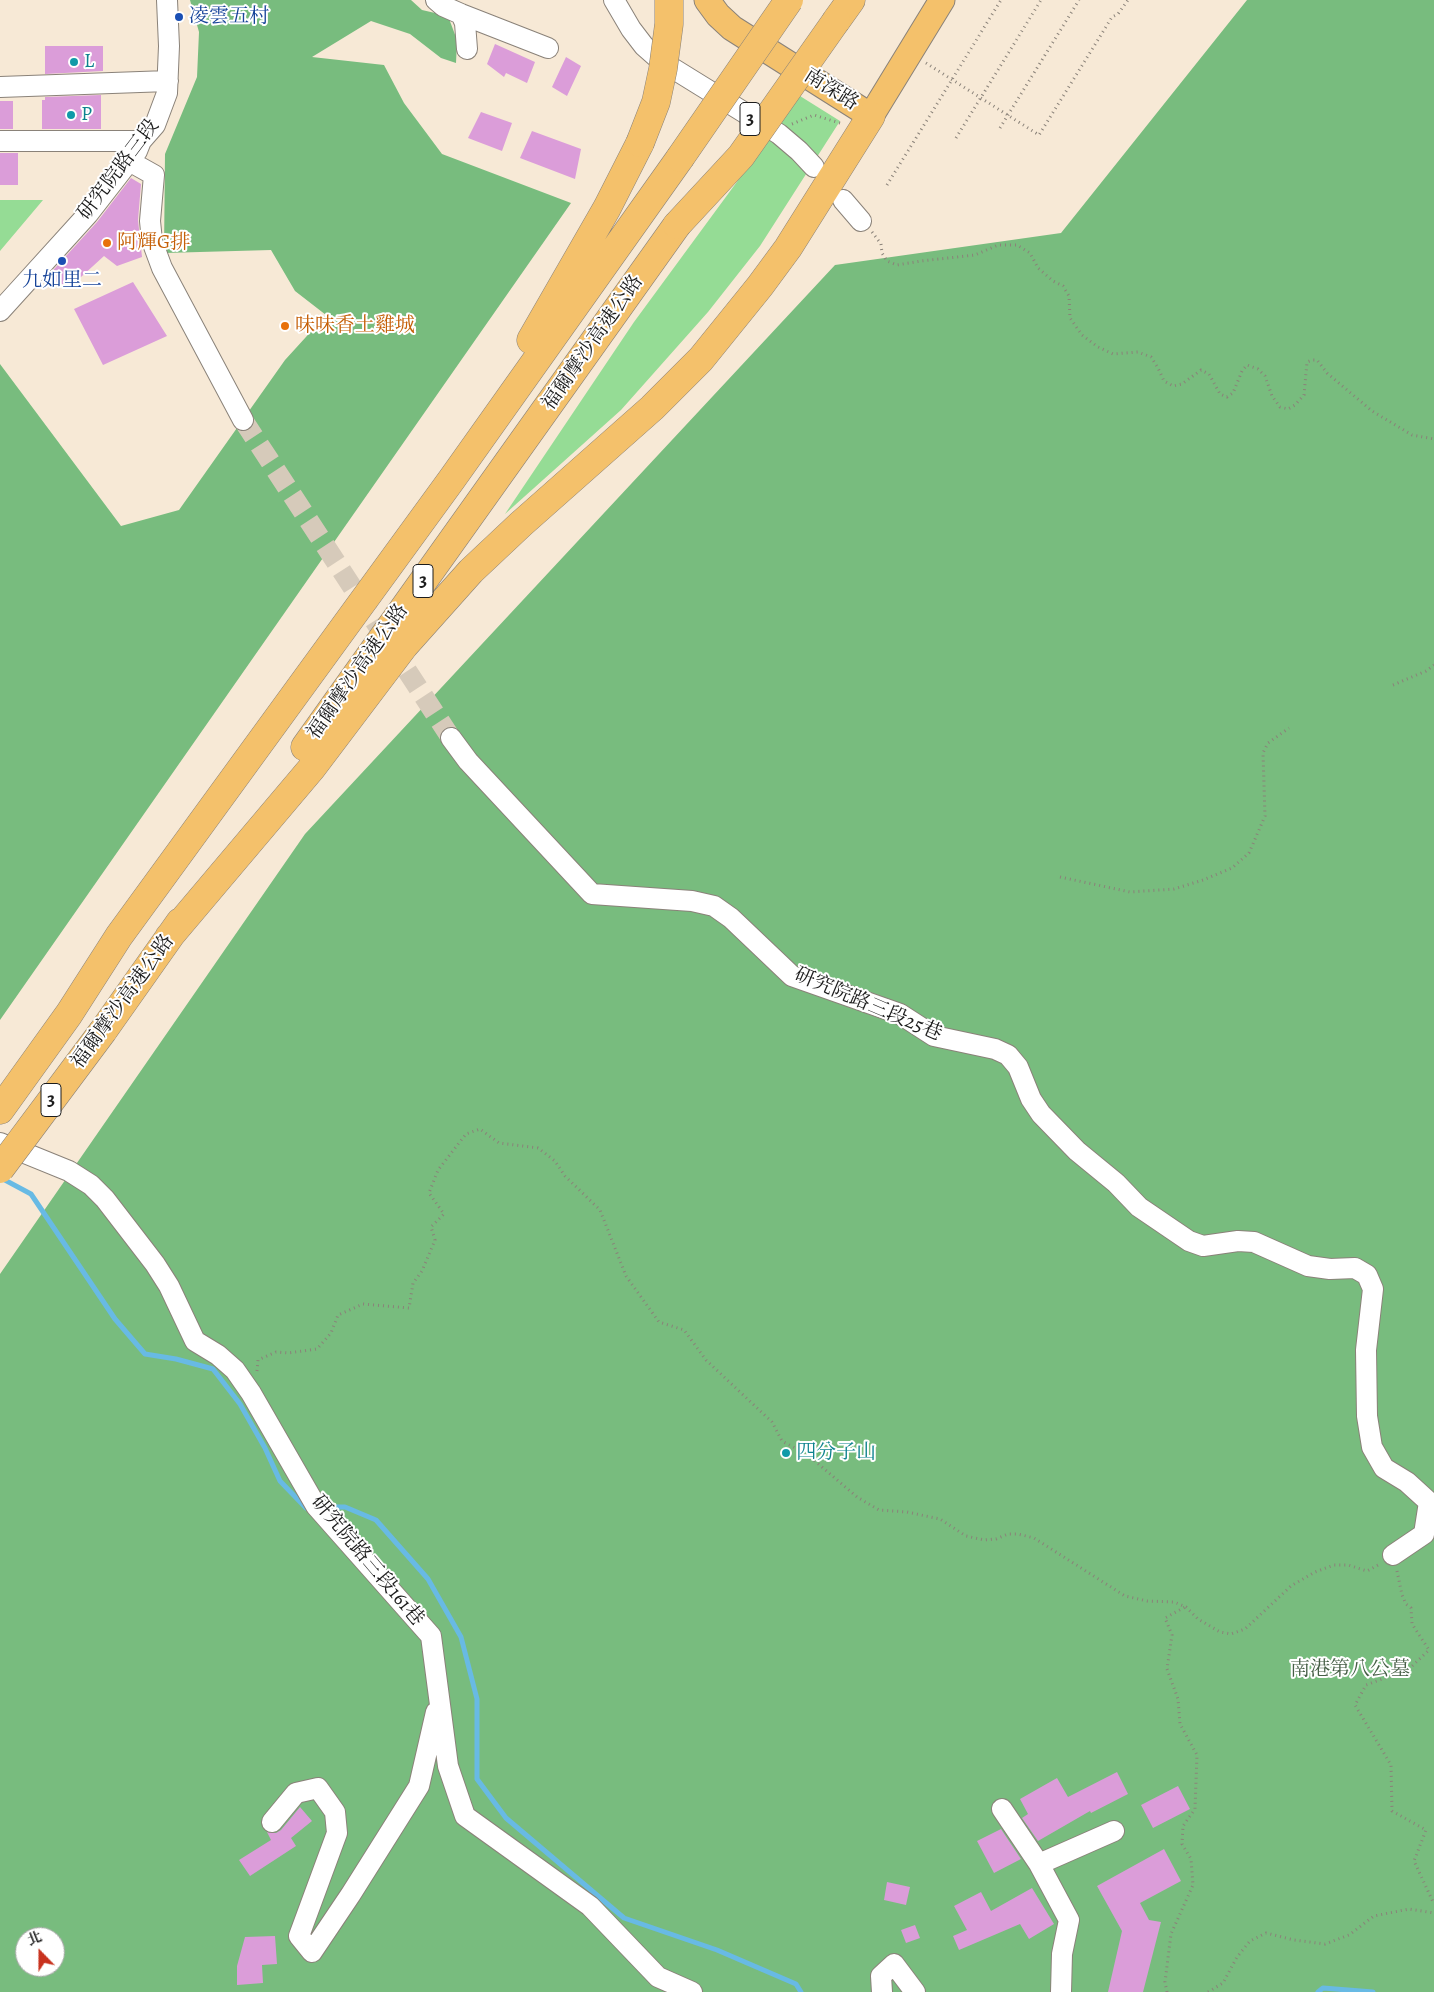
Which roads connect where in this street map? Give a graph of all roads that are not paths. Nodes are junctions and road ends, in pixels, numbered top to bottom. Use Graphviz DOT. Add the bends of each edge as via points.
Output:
graph roads {
  1 [pos="167,0"];
  2 [pos="436,0"];
  3 [pos="614,0"];
  4 [pos="669,0"];
  5 [pos="707,0"];
  6 [pos="790,0"];
  7 [pos="942,0"];
  8 [pos="836,8"];
  9 [pos="461,14"];
  10 [pos="548,48"];
  11 [pos="467,49"];
  12 [pos="168,81"];
  13 [pos="0,87"];
  14 [pos="871,116"];
  15 [pos="0,141"];
  16 [pos="141,141"];
  17 [pos="129,161"];
  18 [pos="814,167"];
  19 [pos="844,200"];
  20 [pos="861,221"];
  21 [pos="2,307"];
  22 [pos="243,420"];
  23 [pos="452,479"];
  24 [pos="451,738"];
  25 [pos="169,938"];
  26 [pos="0,1110"];
  27 [pos="0,1144"];
  28 [pos="0,1169"];
  29 [pos="1393,1554"];
  30 [pos="439,1698"];
  31 [pos="1002,1809"];
  32 [pos="272,1822"];
  33 [pos="1114,1831"];
  34 [pos="1039,1864"];
  35 [pos="692,1992"];
  36 [pos="882,1992"];
  37 [pos="915,1992"];
  38 [pos="1061,1992"];
  1 -- 12 [label="street, 研究院路三段"];
  2 -- 9 [label="street"];
  3 -- 18 [label="street" via="644,46 661,61 778,134"];
  4 -- 23 [label="highway, bridge" via="663,69 656,102 640,143"];
  5 -- 14 [label="main road, 南深路" via="732,28"];
  6 -- 23 [label="highway, 福爾摩沙高速公路 / 3, bridge"];
  7 -- 14 [label="main road, 南深路"];
  8 -- 25 [label="highway, 福爾摩沙高速公路 / 3, bridge" via="741,156 677,225"];
  9 -- 10 [label="street"];
  9 -- 11 [label="street"];
  12 -- 13 [label="street"];
  12 -- 16 [label="street, 研究院路三段" via="159,118"];
  14 -- 25 [label="highway" via="788,248 701,358 652,408 471,571 404,646 311,769"];
  15 -- 16 [label="street"];
  16 -- 17 [label="street, 研究院路三段"];
  17 -- 21 [label="street, 研究院路三段" via="88,214"];
  17 -- 22 [label="street" via="154,175 150,220 152,241 162,268"];
  19 -- 20 [label="street"];
  23 -- 26 [label="highway, 福爾摩沙高速公路 / 3" via="119,936 69,1014"];
  24 -- 29 [label="street, 研究院路三段25巷" via="468,761 592,894 692,900 714,906 792,976 900,1014 934,1036 996,1049 1008,1055 1018,1067 1041,1114 1139,1207 1189,1241 1203,1246 1254,1242 1308,1266 1355,1268 1367,1275 1373,1289 1366,1350 1367,1416 1372,1447 1384,1468 1407,1482 1429,1502 1424,1534"];
  25 -- 28 [label="highway, 福爾摩沙高速公路 / 3, bridge"];
  27 -- 30 [label="street, 研究院路三段161巷" via="69,1171 105,1199 169,1286 195,1341 235,1370 251,1393 316,1506 431,1636"];
  30 -- 32 [label="street" via="419,1786 312,1952 299,1936 337,1834 335,1812 318,1788 296,1793"];
  30 -- 35 [label="street, 研究院路三段161巷" via="448,1766 465,1816 590,1906 658,1977"];
  31 -- 34 [label="street"];
  33 -- 34 [label="street"];
  34 -- 38 [label="street" via="1068,1920 1062,1954"];
  36 -- 37 [label="street" via="880,1976 894,1964"];
}
